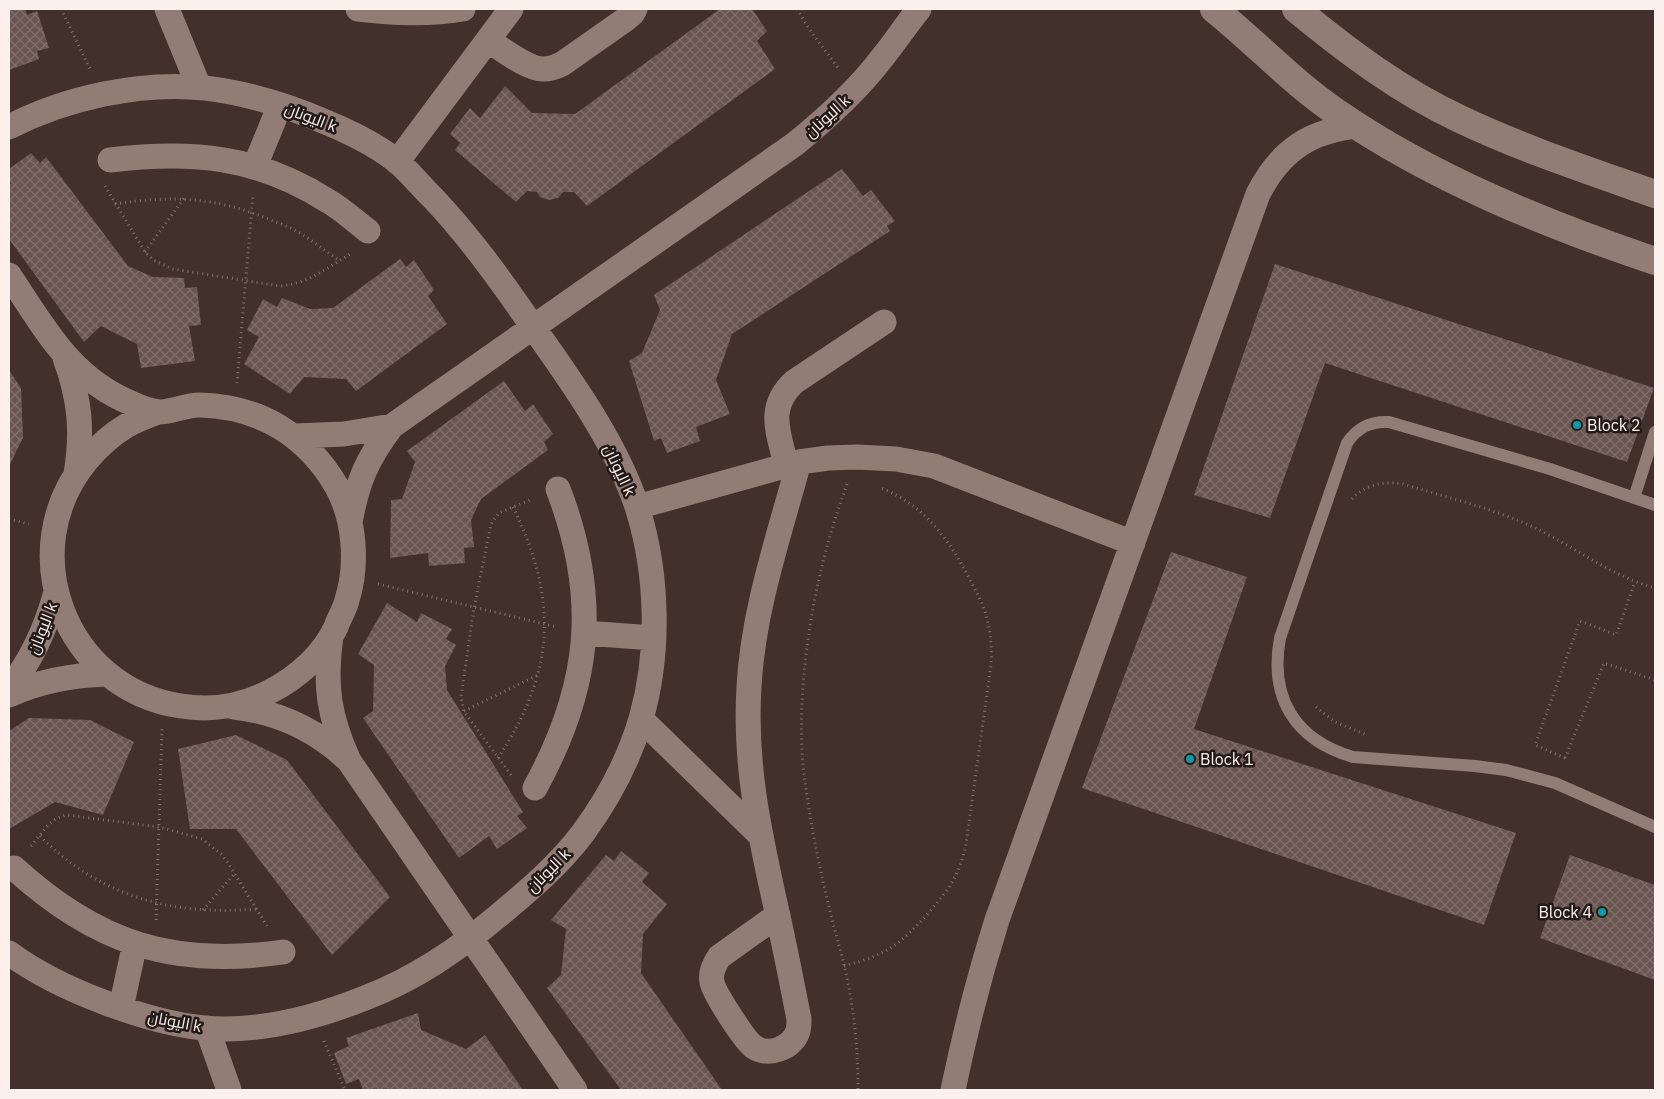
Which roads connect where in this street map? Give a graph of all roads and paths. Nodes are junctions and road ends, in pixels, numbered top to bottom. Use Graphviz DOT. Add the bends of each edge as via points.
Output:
graph roads {
  1 [pos="61,9"];
  2 [pos="167,9"];
  3 [pos="358,9"];
  4 [pos="463,9"];
  5 [pos="511,9"];
  6 [pos="635,9"];
  7 [pos="797,9"];
  8 [pos="1214,9"];
  9 [pos="1296,9"];
  10 [pos="911,14"];
  11 [pos="488,40"];
  12 [pos="198,87"];
  13 [pos="855,90"];
  14 [pos="103,95"];
  15 [pos="280,106"];
  16 [pos="1358,126"];
  17 [pos="9,127"];
  18 [pos="110,160"];
  19 [pos="397,162"];
  20 [pos="256,166"];
  21 [pos="1655,194"];
  22 [pos="184,198"];
  23 [pos="115,204"];
  24 [pos="251,211"];
  25 [pos="368,231"];
  26 [pos="145,252"];
  27 [pos="339,260"];
  28 [pos="1650,263"];
  29 [pos="9,275"];
  30 [pos="246,281"];
  31 [pos="884,322"];
  32 [pos="534,328"];
  33 [pos="64,356"];
  34 [pos="235,408"];
  35 [pos="158,412"];
  36 [pos="392,426"];
  37 [pos="1655,432"];
  38 [pos="295,436"];
  39 [pos="857,457"];
  40 [pos="793,463"];
  41 [pos="76,474"];
  42 [pos="852,485"];
  43 [pos="846,486"];
  44 [pos="877,487"];
  45 [pos="558,489"];
  46 [pos="1634,498"];
  47 [pos="1347,505"];
  48 [pos="1655,505"];
  49 [pos="513,506"];
  50 [pos="637,507"];
  51 [pos="350,522"];
  52 [pos="1133,543"];
  53 [pos="351,577"];
  54 [pos="1635,582"];
  55 [pos="1655,588"];
  56 [pos="56,592"];
  57 [pos="474,608"];
  58 [pos="545,624"];
  59 [pos="584,633"];
  60 [pos="331,637"];
  61 [pos="654,638"];
  62 [pos="107,674"];
  63 [pos="538,675"];
  64 [pos="1655,680"];
  65 [pos="9,688"];
  66 [pos="9,695"];
  67 [pos="163,703"];
  68 [pos="1312,704"];
  69 [pos="227,706"];
  70 [pos="464,711"];
  71 [pos="641,719"];
  72 [pos="1374,737"];
  73 [pos="498,758"];
  74 [pos="1565,758"];
  75 [pos="349,761"];
  76 [pos="1555,783"];
  77 [pos="535,788"];
  78 [pos="159,827"];
  79 [pos="1655,827"];
  80 [pos="760,835"];
  81 [pos="40,836"];
  82 [pos="14,868"];
  83 [pos="235,873"];
  84 [pos="157,902"];
  85 [pos="257,909"];
  86 [pos="203,910"];
  87 [pos="778,915"];
  88 [pos="471,939"];
  89 [pos="145,946"];
  90 [pos="283,952"];
  91 [pos="9,953"];
  92 [pos="844,966"];
  93 [pos="121,1008"];
  94 [pos="313,1016"];
  95 [pos="208,1028"];
  96 [pos="229,1090"];
  97 [pos="344,1090"];
  98 [pos="575,1090"];
  99 [pos="858,1090"];
  100 [pos="954,1090"];
  1 -- 14 [label="path"];
  2 -- 12 [label="street"];
  3 -- 4 [label="street" via="424,13"];
  5 -- 11 [label="street"];
  6 -- 11 [label="street" via="626,19 552,68 532,67"];
  7 -- 13 [label="path"];
  8 -- 16 [label="street" via="1296,81"];
  9 -- 21 [label="street" via="1370,68 1458,118 1504,140"];
  10 -- 13 [label="street, اليونان k" via="882,58"];
  11 -- 19 [label="street"];
  12 -- 14 [label="street, اليونان k" via="164,87"];
  12 -- 15 [label="street, اليونان k"];
  13 -- 32 [label="street, اليونان k" via="827,119 795,144"];
  14 -- 17 [label="street, اليونان k" via="44,111"];
  15 -- 19 [label="street, اليونان k" via="336,126"];
  15 -- 20 [label="street"];
  16 -- 28 [label="street" via="1484,195"];
  16 -- 52 [label="street" via="1322,132 1306,140 1277,163 1266,178 1254,203"];
  18 -- 20 [label="street" via="198,156"];
  18 -- 23 [label="path" via="93,165"];
  19 -- 32 [label="street, اليونان k" via="481,253"];
  20 -- 24 [label="path"];
  20 -- 25 [label="street" via="329,201"];
  22 -- 23 [label="path"];
  22 -- 24 [label="path"];
  22 -- 26 [label="path"];
  23 -- 26 [label="path"];
  24 -- 27 [label="path" via="298,232"];
  24 -- 30 [label="path"];
  25 -- 27 [label="path" via="377,238"];
  26 -- 30 [label="path" via="153,260 173,269"];
  27 -- 30 [label="path" via="308,280 290,286"];
  29 -- 33 [label="street"];
  30 -- 34 [label="path"];
  31 -- 40 [label="street" via="785,390 779,401 777,424"];
  32 -- 36 [label="street, اليونان k"];
  32 -- 50 [label="street, اليونان k" via="602,432"];
  33 -- 35 [label="street" via="106,391 131,404"];
  33 -- 41 [label="street" via="78,401 81,425"];
  34 -- 35 [label="street" via="196,405"];
  34 -- 38 [label="street" via="266,419"];
  35 -- 41 [label="street" via="126,426 98,447"];
  36 -- 38 [label="street, اليونان k" via="344,434"];
  36 -- 51 [label="street, اليونان k" via="363,471 354,496"];
  37 -- 46 [label="lane"];
  38 -- 51 [label="street" via="320,461 338,490"];
  39 -- 40 [label="street"];
  39 -- 43 [label="path"];
  39 -- 52 [label="street" via="896,459 934,466"];
  40 -- 50 [label="street"];
  40 -- 80 [label="street" via="752,648 747,723 753,798"];
  41 -- 56 [label="street" via="62,501 54,531 52,562"];
  42 -- 43 [label="path"];
  43 -- 92 [label="path" via="826,551 809,626 802,724 803,772 811,821"];
  44 -- 92 [label="path" via="895,494 929,520 956,552 987,618 991,665 966,844 957,874 950,888 908,935 878,955"];
  45 -- 49 [label="path"];
  45 -- 59 [label="street" via="576,544 584,603"];
  46 -- 48 [label="lane"];
  46 -- 76 [label="lane" via="1550,469 1389,422 1370,424 1347,443 1280,638 1277,673 1286,706 1307,734 1321,744 1353,757 1476,766"];
  47 -- 54 [label="path" via="1375,484 1403,484 1519,521"];
  49 -- 57 [label="path" via="499,513 491,524"];
  49 -- 58 [label="path" via="536,562"];
  50 -- 61 [label="street, اليونان k" via="652,574"];
  51 -- 53 [label="street" via="354,562"];
  52 -- 100 [label="street" via="997,920 964,1037"];
  53 -- 57 [label="path"];
  53 -- 60 [label="street" via="347,601"];
  54 -- 55 [label="path"];
  54 -- 74 [label="path" via="1616,635 1580,621 1535,745"];
  56 -- 62 [label="street" via="67,623 84,650"];
  56 -- 65 [label="street, اليونان k" via="40,638"];
  57 -- 58 [label="path"];
  57 -- 70 [label="path" via="461,689"];
  58 -- 59 [label="path"];
  58 -- 63 [label="path"];
  59 -- 61 [label="street"];
  59 -- 77 [label="street" via="581,666 564,729"];
  60 -- 69 [label="street" via="311,662 286,683 258,698"];
  60 -- 75 [label="street" via="327,679 329,701 333,721"];
  61 -- 71 [label="street, اليونان k"];
  62 -- 66 [label="street" via="62,678"];
  62 -- 67 [label="street" via="133,692"];
  63 -- 70 [label="path"];
  63 -- 73 [label="path" via="522,719"];
  64 -- 74 [label="path" via="1604,663"];
  67 -- 69 [label="street" via="195,708"];
  67 -- 78 [label="path"];
  68 -- 72 [label="path" via="1335,722"];
  69 -- 75 [label="street" via="272,714 293,722 332,746"];
  70 -- 73 [label="path"];
  71 -- 80 [label="street"];
  71 -- 88 [label="street, اليونان k" via="626,760 581,835 553,868"];
  73 -- 77 [label="path" via="526,794"];
  74 -- 76 [label="path"];
  75 -- 88 [label="street"];
  76 -- 79 [label="lane"];
  78 -- 81 [label="path" via="67,815 55,819"];
  78 -- 83 [label="path" via="202,839"];
  78 -- 84 [label="path"];
  80 -- 87 [label="street"];
  81 -- 82 [label="path"];
  81 -- 84 [label="path" via="57,853 100,882"];
  82 -- 89 [label="street" via="70,913 102,930"];
  83 -- 85 [label="path"];
  83 -- 86 [label="path"];
  84 -- 86 [label="path"];
  84 -- 89 [label="path"];
  85 -- 86 [label="path"];
  85 -- 90 [label="path"];
  87 -- 87 [label="street" via="799,1025 794,1040 786,1047 766,1051 747,1042 716,992 712,974 719,957"];
  88 -- 94 [label="street, اليونان k" via="401,982"];
  88 -- 98 [label="street"];
  89 -- 90 [label="street" via="187,956 219,958"];
  89 -- 93 [label="street"];
  91 -- 93 [label="street, اليونان k" via="58,984"];
  92 -- 99 [label="path" via="856,1032"];
  93 -- 95 [label="street, اليونان k" via="179,1024"];
  94 -- 95 [label="street, اليونان k" via="245,1028"];
  94 -- 97 [label="path"];
  95 -- 96 [label="street"];
}
